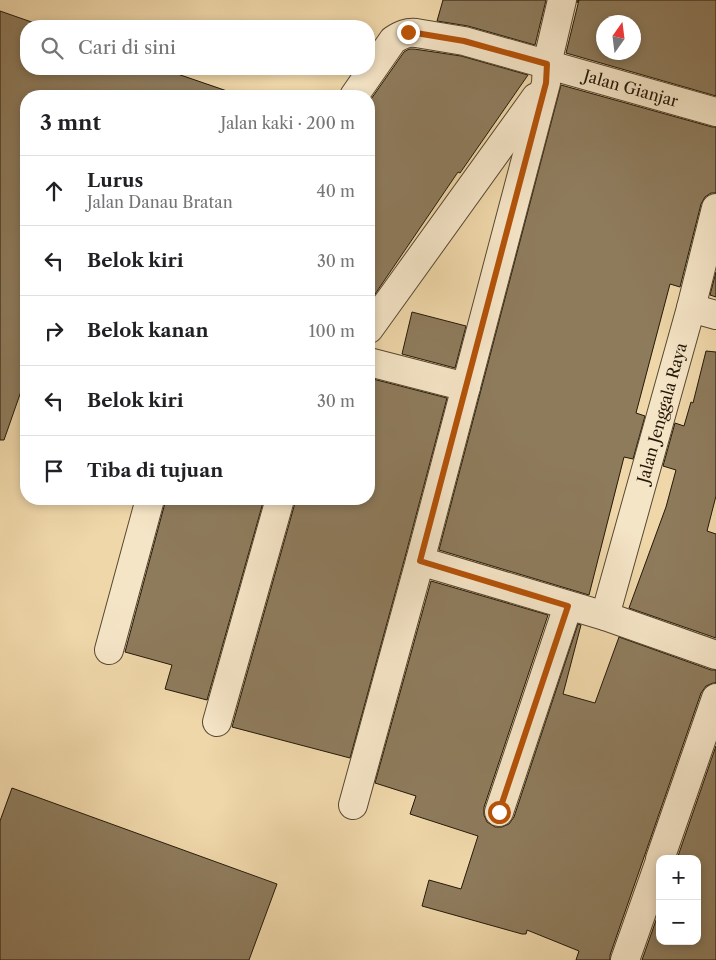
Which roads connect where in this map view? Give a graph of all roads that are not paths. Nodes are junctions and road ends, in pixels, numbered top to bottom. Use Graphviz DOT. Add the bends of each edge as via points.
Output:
graph roads {
  1 [pos="562,0"];
  2 [pos="375,66"];
  3 [pos="546,73"];
  4 [pos="369,75"];
  5 [pos="358,90"];
  6 [pos="716,112"];
  7 [pos="716,208"];
  8 [pos="704,311"];
  9 [pos="375,320"];
  10 [pos="375,364"];
  11 [pos="466,387"];
  12 [pos="148,505"];
  13 [pos="278,505"];
  14 [pos="420,561"];
  15 [pos="568,606"];
  16 [pos="605,616"];
  17 [pos="110,650"];
  18 [pos="716,654"];
  19 [pos="716,698"];
  20 [pos="217,722"];
  21 [pos="353,805"];
  22 [pos="499,812"];
  23 [pos="662,855"];
  24 [pos="656,871"];
  25 [pos="625,960"];
  1 -- 3 [label="street"];
  2 -- 3 [label="street, Jalan Gianjar" via="393,40 408,32 464,41"];
  3 -- 6 [label="street, Jalan Gianjar"];
  3 -- 9 [label="street"];
  3 -- 11 [label="street"];
  4 -- 5 [label="street, Jalan Gianjar"];
  7 -- 8 [label="street, Jalan Jenggala Raya"];
  8 -- 16 [label="street, Jalan Jenggala Raya"];
  10 -- 11 [label="street"];
  11 -- 14 [label="street"];
  12 -- 17 [label="street"];
  13 -- 20 [label="street"];
  14 -- 15 [label="street"];
  14 -- 21 [label="street"];
  15 -- 16 [label="street"];
  15 -- 22 [label="street"];
  16 -- 18 [label="street"];
  19 -- 23 [label="street"];
  24 -- 25 [label="street"];
}
